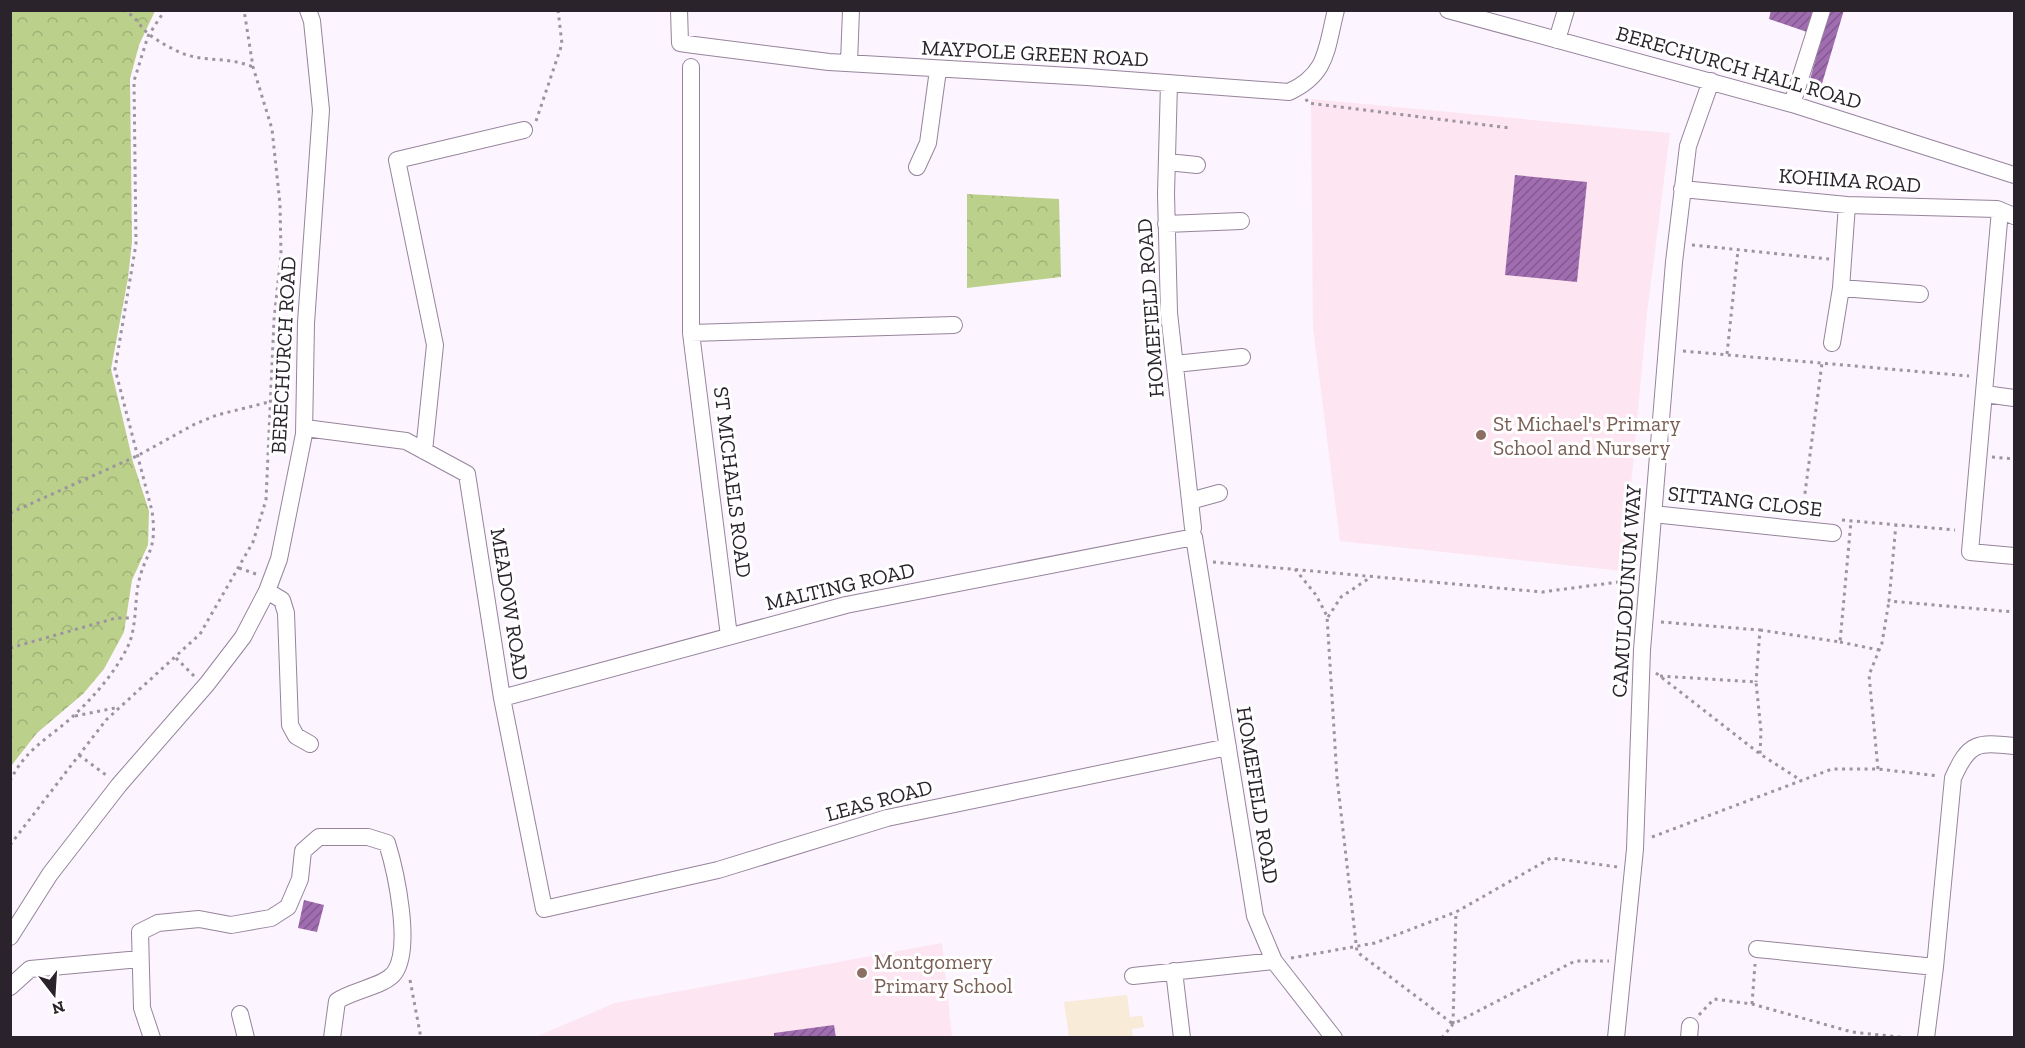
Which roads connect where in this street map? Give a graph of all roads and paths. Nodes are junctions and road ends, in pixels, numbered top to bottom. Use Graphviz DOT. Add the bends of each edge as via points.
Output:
graph roads {
  1 [pos="123,10"];
  2 [pos="165,10"];
  3 [pos="244,10"];
  4 [pos="558,10"];
  5 [pos="679,10"];
  6 [pos="851,10"];
  7 [pos="1336,10"];
  8 [pos="1448,10"];
  9 [pos="1566,10"];
  10 [pos="1822,10"];
  11 [pos="314,14"];
  12 [pos="1492,16"];
  13 [pos="149,34"];
  14 [pos="1557,40"];
  15 [pos="849,63"];
  16 [pos="253,68"];
  17 [pos="691,68"];
  18 [pos="938,70"];
  19 [pos="1711,81"];
  20 [pos="1169,83"];
  21 [pos="1299,87"];
  22 [pos="1792,104"];
  23 [pos="1510,128"];
  24 [pos="524,130"];
  25 [pos="1167,162"];
  26 [pos="1197,165"];
  27 [pos="917,167"];
  28 [pos="2014,175"];
  29 [pos="1682,189"];
  30 [pos="1848,205"];
  31 [pos="2007,213"];
  32 [pos="1241,221"];
  33 [pos="1166,224"];
  34 [pos="1676,243"];
  35 [pos="1738,250"];
  36 [pos="1843,260"];
  37 [pos="1840,288"];
  38 [pos="1920,294"];
  39 [pos="954,325"];
  40 [pos="691,333"];
  41 [pos="1832,343"];
  42 [pos="1666,349"];
  43 [pos="1728,354"];
  44 [pos="1242,357"];
  45 [pos="1822,363"];
  46 [pos="1175,364"];
  47 [pos="1985,386"];
  48 [pos="2014,398"];
  49 [pos="269,402"];
  50 [pos="304,428"];
  51 [pos="424,451"];
  52 [pos="137,456"];
  53 [pos="1979,456"];
  54 [pos="2014,459"];
  55 [pos="1219,494"];
  56 [pos="1190,501"];
  57 [pos="10,513"];
  58 [pos="1653,514"];
  59 [pos="1851,521"];
  60 [pos="1896,524"];
  61 [pos="1800,529"];
  62 [pos="1972,532"];
  63 [pos="1193,533"];
  64 [pos="1833,533"];
  65 [pos="2014,556"];
  66 [pos="1198,561"];
  67 [pos="1295,569"];
  68 [pos="1372,576"];
  69 [pos="1638,579"];
  70 [pos="267,591"];
  71 [pos="1889,601"];
  72 [pos="2014,612"];
  73 [pos="133,618"];
  74 [pos="1327,619"];
  75 [pos="1645,620"];
  76 [pos="1760,630"];
  77 [pos="729,636"];
  78 [pos="1840,642"];
  79 [pos="10,648"];
  80 [pos="1879,650"];
  81 [pos="176,658"];
  82 [pos="1642,663"];
  83 [pos="1659,676"];
  84 [pos="1756,682"];
  85 [pos="204,686"];
  86 [pos="502,698"];
  87 [pos="117,708"];
  88 [pos="72,716"];
  89 [pos="310,744"];
  90 [pos="2014,746"];
  91 [pos="1228,747"];
  92 [pos="1760,754"];
  93 [pos="79,755"];
  94 [pos="1878,769"];
  95 [pos="1953,777"];
  96 [pos="1802,780"];
  97 [pos="10,781"];
  98 [pos="119,785"];
  99 [pos="10,845"];
  100 [pos="1635,849"];
  101 [pos="1618,867"];
  102 [pos="544,909"];
  103 [pos="1456,912"];
  104 [pos="10,937"];
  105 [pos="1356,946"];
  106 [pos="1757,949"];
  107 [pos="140,959"];
  108 [pos="1274,961"];
  109 [pos="1623,961"];
  110 [pos="1935,967"];
  111 [pos="1174,971"];
  112 [pos="1133,975"];
  113 [pos="409,979"];
  114 [pos="10,987"];
  115 [pos="1752,1004"];
  116 [pos="240,1014"];
  117 [pos="1453,1024"];
  118 [pos="1689,1032"];
  119 [pos="152,1038"];
  120 [pos="246,1038"];
  121 [pos="332,1038"];
  122 [pos="421,1038"];
  123 [pos="1182,1038"];
  124 [pos="1334,1038"];
  125 [pos="1442,1038"];
  126 [pos="1616,1038"];
  127 [pos="1908,1038"];
  128 [pos="1926,1038"];
  1 -- 13 [label="path" via="135,16"];
  2 -- 13 [label="path"];
  3 -- 16 [label="path"];
  4 -- 24 [label="path" via="562,44 533,132"];
  5 -- 15 [label="street, MAYPOLE GREEN ROAD" via="680,43"];
  6 -- 15 [label="street"];
  7 -- 21 [label="street" via="1322,64 1314,77"];
  8 -- 12 [label="street, BERECHURCH HALL ROAD"];
  9 -- 14 [label="street"];
  10 -- 22 [label="street"];
  11 -- 50 [label="street, BERECHURCH ROAD" via="321,110 306,323"];
  12 -- 14 [label="street, BERECHURCH HALL ROAD"];
  13 -- 16 [label="path" via="187,55 231,59"];
  13 -- 52 [label="path" via="134,81 136,244 115,369"];
  14 -- 19 [label="street, BERECHURCH HALL ROAD"];
  15 -- 18 [label="street, MAYPOLE GREEN ROAD"];
  16 -- 49 [label="path" via="272,129 280,204"];
  17 -- 40 [label="street, ST MICHAELS ROAD"];
  18 -- 20 [label="street, MAYPOLE GREEN ROAD"];
  18 -- 27 [label="street" via="928,143"];
  19 -- 22 [label="street, BERECHURCH HALL ROAD"];
  19 -- 29 [label="street, CAMULODUNUM WAY" via="1688,146"];
  20 -- 21 [label="street, MAYPOLE GREEN ROAD" via="1288,92"];
  20 -- 25 [label="street, HOMEFIELD ROAD"];
  21 -- 23 [label="path" via="1308,104"];
  22 -- 28 [label="street, BERECHURCH HALL ROAD"];
  24 -- 51 [label="street" via="397,160 435,345"];
  25 -- 26 [label="street"];
  25 -- 33 [label="street, HOMEFIELD ROAD"];
  29 -- 30 [label="street, KOHIMA ROAD"];
  29 -- 34 [label="street, CAMULODUNUM WAY"];
  30 -- 31 [label="street, KOHIMA ROAD"];
  30 -- 36 [label="street"];
  31 -- 47 [label="street"];
  32 -- 33 [label="street"];
  33 -- 46 [label="street, HOMEFIELD ROAD"];
  34 -- 35 [label="path"];
  34 -- 42 [label="street, CAMULODUNUM WAY"];
  35 -- 36 [label="path"];
  35 -- 43 [label="path"];
  36 -- 37 [label="street"];
  37 -- 38 [label="street"];
  37 -- 41 [label="street"];
  39 -- 40 [label="street"];
  40 -- 77 [label="street, ST MICHAELS ROAD"];
  42 -- 43 [label="path"];
  42 -- 58 [label="street, CAMULODUNUM WAY"];
  43 -- 45 [label="path"];
  44 -- 46 [label="street"];
  45 -- 47 [label="path"];
  45 -- 61 [label="path"];
  46 -- 56 [label="street, HOMEFIELD ROAD"];
  47 -- 48 [label="street"];
  47 -- 53 [label="street"];
  49 -- 52 [label="path" via="217,415"];
  49 -- 81 [label="path" via="266,500 254,542 200,634"];
  50 -- 51 [label="street, MEADOW ROAD" via="406,441"];
  50 -- 70 [label="street, BERECHURCH ROAD" via="285,537"];
  51 -- 86 [label="street, MEADOW ROAD" via="467,474"];
  52 -- 57 [label="path"];
  52 -- 73 [label="path" via="156,535 139,582"];
  53 -- 54 [label="path"];
  53 -- 62 [label="street"];
  55 -- 56 [label="street"];
  56 -- 63 [label="street, HOMEFIELD ROAD"];
  58 -- 61 [label="street, SITTANG CLOSE"];
  58 -- 75 [label="street, CAMULODUNUM WAY"];
  59 -- 60 [label="path"];
  59 -- 64 [label="path" via="1838,519"];
  59 -- 78 [label="path"];
  60 -- 62 [label="path"];
  60 -- 71 [label="path"];
  61 -- 64 [label="street, SITTANG CLOSE"];
  62 -- 65 [label="street" via="1970,552"];
  63 -- 66 [label="street, HOMEFIELD ROAD"];
  63 -- 77 [label="street, MALTING ROAD" via="846,605"];
  66 -- 67 [label="path"];
  66 -- 91 [label="street, HOMEFIELD ROAD"];
  67 -- 68 [label="path"];
  67 -- 74 [label="path" via="1316,595"];
  68 -- 69 [label="path" via="1542,592"];
  68 -- 74 [label="path" via="1341,597"];
  70 -- 85 [label="street, BERECHURCH ROAD" via="243,637"];
  70 -- 89 [label="street" via="282,600 286,613 290,725 296,736"];
  71 -- 72 [label="path"];
  71 -- 80 [label="path"];
  73 -- 79 [label="path" via="116,618"];
  73 -- 88 [label="path" via="130,642 105,683"];
  74 -- 105 [label="path" via="1337,778"];
  75 -- 76 [label="path"];
  75 -- 82 [label="street, CAMULODUNUM WAY"];
  76 -- 78 [label="path"];
  76 -- 84 [label="path"];
  77 -- 86 [label="street, MALTING ROAD"];
  78 -- 80 [label="path"];
  80 -- 94 [label="path" via="1869,675"];
  81 -- 85 [label="path"];
  81 -- 87 [label="path"];
  82 -- 83 [label="path"];
  82 -- 100 [label="street, CAMULODUNUM WAY"];
  83 -- 84 [label="path"];
  83 -- 92 [label="path"];
  84 -- 92 [label="path"];
  85 -- 98 [label="street, BERECHURCH ROAD"];
  86 -- 102 [label="street, MEADOW ROAD"];
  87 -- 88 [label="path"];
  87 -- 93 [label="path"];
  88 -- 97 [label="path" via="32,747"];
  90 -- 95 [label="street" via="1984,743 1963,754"];
  91 -- 102 [label="street, LEAS ROAD" via="887,818 718,870"];
  91 -- 108 [label="street, HOMEFIELD ROAD" via="1255,916"];
  92 -- 96 [label="path"];
  93 -- 98 [label="path"];
  93 -- 99 [label="path"];
  94 -- 95 [label="path"];
  94 -- 96 [label="path" via="1832,769"];
  95 -- 110 [label="street"];
  96 -- 100 [label="path" via="1653,837"];
  98 -- 104 [label="street, BERECHURCH ROAD" via="50,874"];
  100 -- 109 [label="street, CAMULODUNUM WAY"];
  101 -- 103 [label="path" via="1551,858"];
  103 -- 105 [label="path" via="1375,943"];
  103 -- 117 [label="path"];
  105 -- 108 [label="path"];
  105 -- 117 [label="path" via="1357,952"];
  106 -- 110 [label="street"];
  106 -- 115 [label="path"];
  107 -- 114 [label="street" via="30,969"];
  107 -- 119 [label="street" via="142,1008"];
  107 -- 121 [label="street" via="140,932 158,923 199,919 231,925 271,918 288,907 300,879 303,852 319,837 368,837 387,843 394,866 402,944 394,972 374,987 351,991 337,1001"];
  108 -- 111 [label="street"];
  108 -- 124 [label="street, HOMEFIELD ROAD"];
  109 -- 117 [label="path" via="1575,961"];
  109 -- 126 [label="street, CAMULODUNUM WAY"];
  110 -- 128 [label="street"];
  111 -- 112 [label="street"];
  111 -- 123 [label="street"];
  113 -- 122 [label="path"];
  115 -- 118 [label="path" via="1714,999"];
  115 -- 127 [label="path" via="1852,1032"];
  116 -- 120 [label="street"];
  117 -- 125 [label="path"];
}
